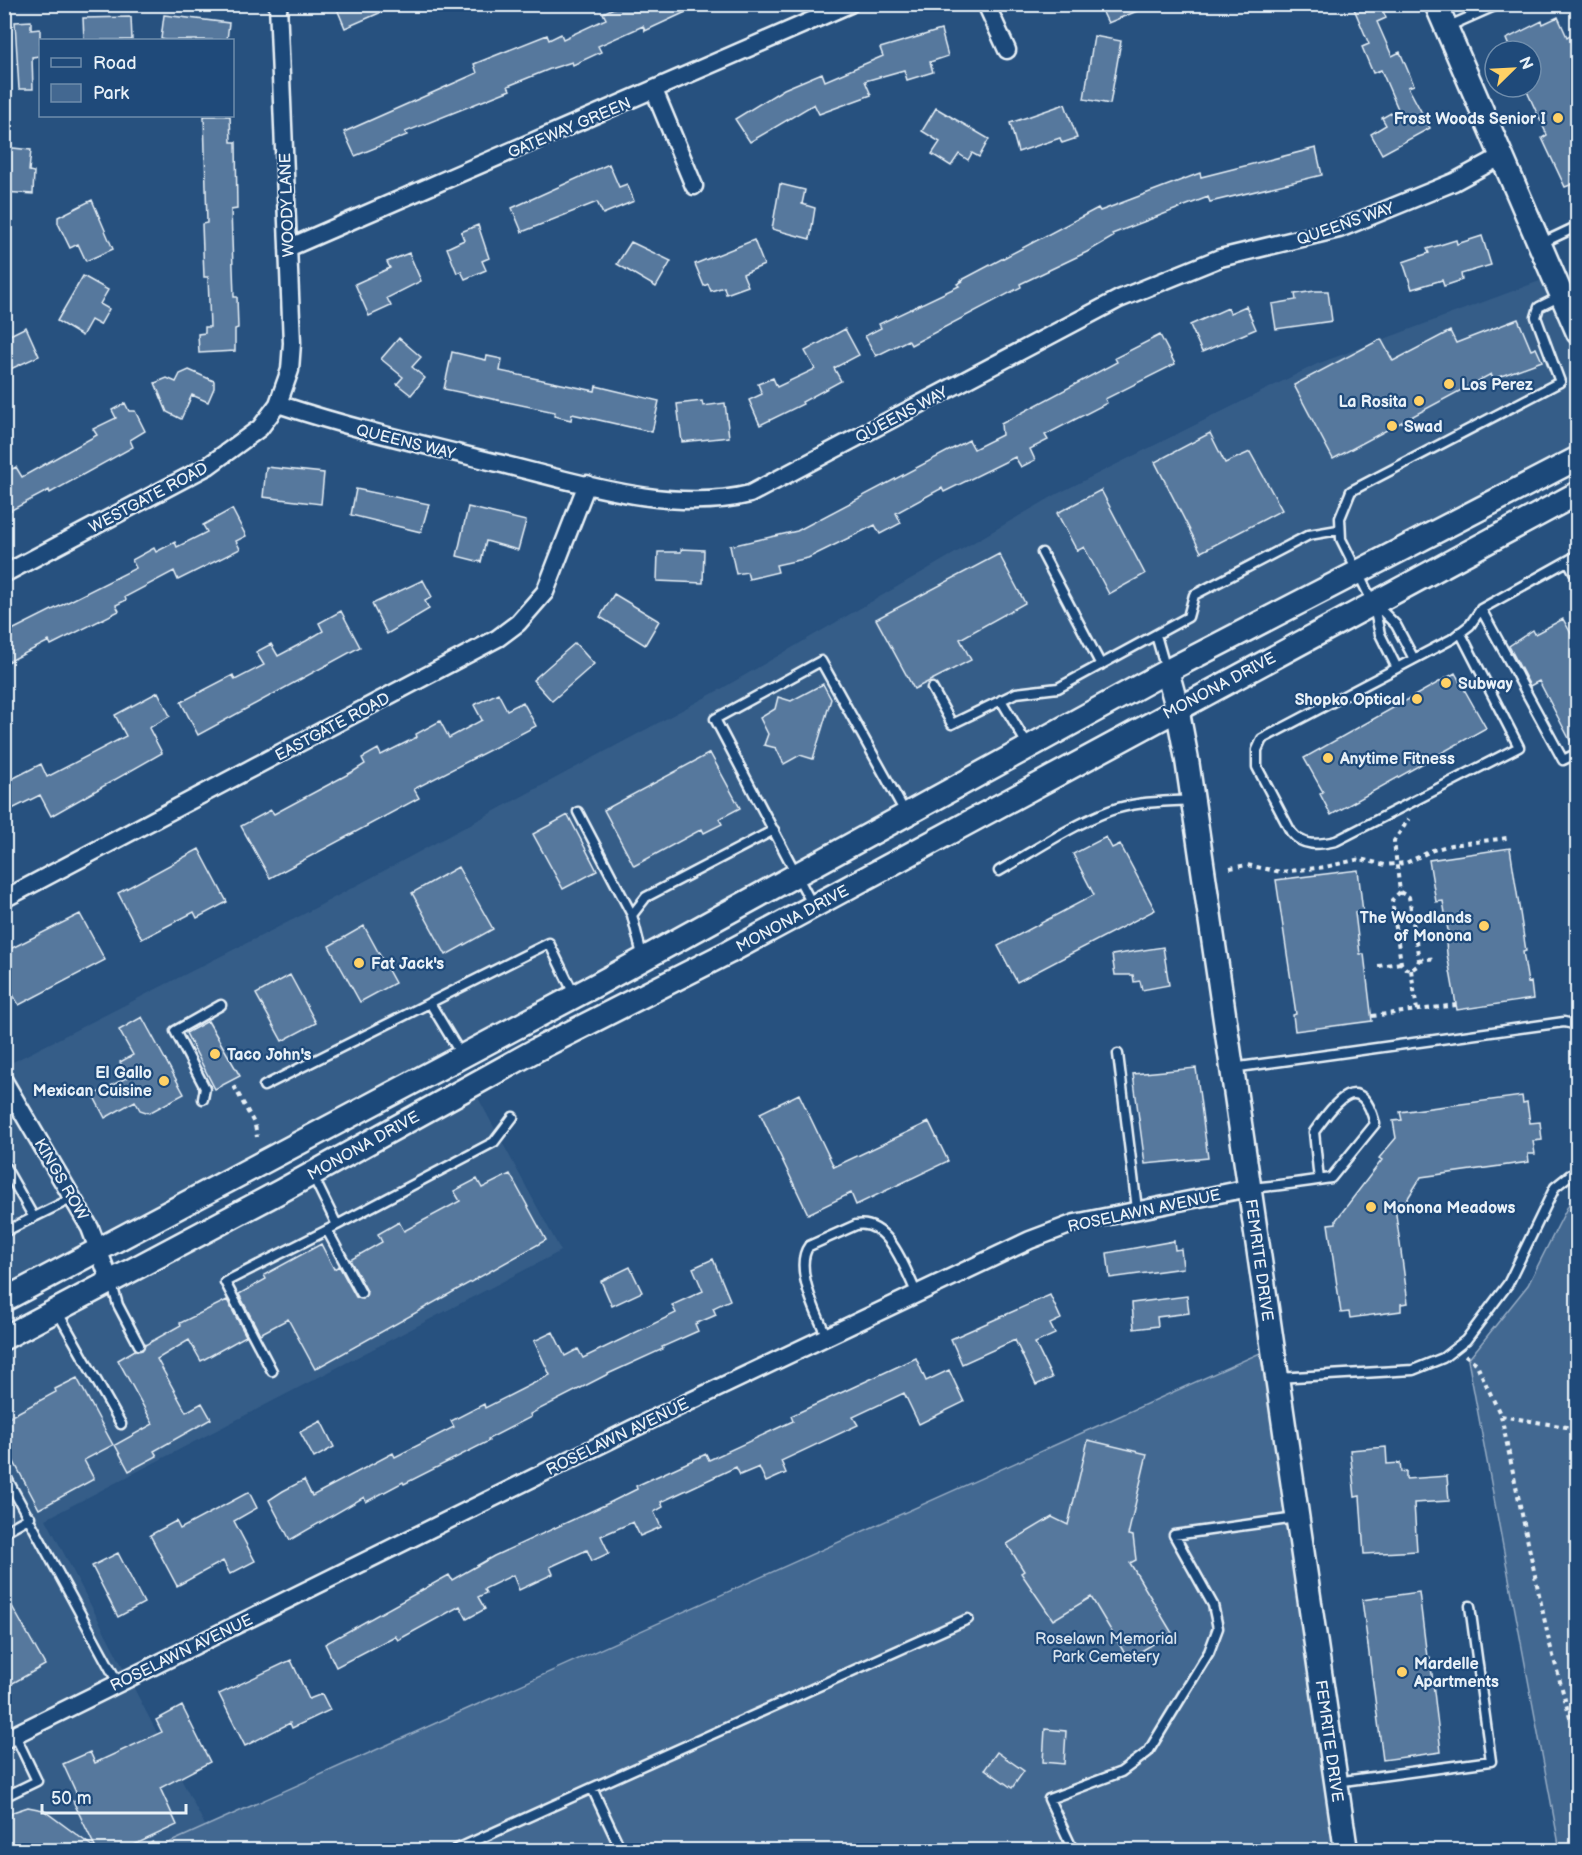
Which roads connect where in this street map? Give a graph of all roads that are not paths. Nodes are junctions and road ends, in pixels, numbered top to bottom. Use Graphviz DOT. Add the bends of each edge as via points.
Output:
graph roads {
  1 [pos="278,4"];
  2 [pos="850,4"];
  3 [pos="986,4"];
  4 [pos="1436,4"];
  5 [pos="1499,4"];
  6 [pos="1446,27"];
  7 [pos="1007,50"];
  8 [pos="654,90"];
  9 [pos="1500,157"];
  10 [pos="694,186"];
  11 [pos="1578,226"];
  12 [pos="1539,244"];
  13 [pos="288,248"];
  14 [pos="1561,295"];
  15 [pos="1578,333"];
  16 [pos="278,404"];
  17 [pos="1578,458"];
  18 [pos="587,484"];
  19 [pos="1578,493"];
  20 [pos="1338,530"];
  21 [pos="1042,553"];
  22 [pos="1578,555"];
  23 [pos="1568,561"];
  24 [pos="1358,572"];
  25 [pos="4,574"];
  26 [pos="1578,579"];
  27 [pos="1373,603"];
  28 [pos="1481,609"];
  29 [pos="1460,632"];
  30 [pos="1156,635"];
  31 [pos="1414,659"];
  32 [pos="1101,665"];
  33 [pos="1397,668"];
  34 [pos="1167,671"];
  35 [pos="932,688"];
  36 [pos="1001,700"];
  37 [pos="1177,707"];
  38 [pos="1029,748"];
  39 [pos="1578,753"];
  40 [pos="1193,800"];
  41 [pos="578,812"];
  42 [pos="907,815"];
  43 [pos="774,830"];
  44 [pos="999,872"];
  45 [pos="798,875"];
  46 [pos="4,899"];
  47 [pos="814,906"];
  48 [pos="632,915"];
  49 [pos="643,959"];
  50 [pos="575,996"];
  51 [pos="430,1004"];
  52 [pos="220,1005"];
  53 [pos="1578,1025"];
  54 [pos="1118,1054"];
  55 [pos="462,1056"];
  56 [pos="1232,1068"];
  57 [pos="4,1081"];
  58 [pos="264,1086"];
  59 [pos="203,1099"];
  60 [pos="513,1117"];
  61 [pos="4,1165"];
  62 [pos="1578,1173"];
  63 [pos="312,1174"];
  64 [pos="1319,1180"];
  65 [pos="1249,1188"];
  66 [pos="73,1198"];
  67 [pos="1137,1209"];
  68 [pos="33,1216"];
  69 [pos="338,1225"];
  70 [pos="327,1230"];
  71 [pos="4,1232"];
  72 [pos="99,1249"];
  73 [pos="110,1281"];
  74 [pos="916,1292"];
  75 [pos="361,1293"];
  76 [pos="4,1300"];
  77 [pos="57,1310"];
  78 [pos="826,1335"];
  79 [pos="4,1338"];
  80 [pos="139,1345"];
  81 [pos="272,1371"];
  82 [pos="1276,1378"];
  83 [pos="121,1424"];
  84 [pos="4,1473"];
  85 [pos="30,1517"];
  86 [pos="1297,1518"];
  87 [pos="7,1530"];
  88 [pos="1470,1606"];
  89 [pos="968,1619"];
  90 [pos="118,1683"];
  91 [pos="10,1737"];
  92 [pos="1336,1782"];
  93 [pos="592,1788"];
  94 [pos="4,1797"];
  95 [pos="455,1851"];
  96 [pos="621,1851"];
  97 [pos="1073,1851"];
  98 [pos="1346,1851"];
  1 -- 13 [label="street, WOODY LANE"];
  2 -- 8 [label="street, GATEWAY GREEN"];
  3 -- 7 [label="street"];
  4 -- 6 [label="street"];
  5 -- 6 [label="lane"];
  6 -- 9 [label="street"];
  8 -- 10 [label="street"];
  8 -- 13 [label="street, GATEWAY GREEN"];
  9 -- 12 [label="street"];
  9 -- 18 [label="street, QUEENS WAY" via="1454,182 1348,225 1220,258 1119,299 750,494 731,499 680,501"];
  11 -- 12 [label="lane"];
  12 -- 14 [label="street"];
  13 -- 16 [label="street, WOODY LANE" via="292,343 290,370"];
  14 -- 15 [label="street"];
  14 -- 20 [label="lane" via="1539,307 1536,316 1560,382 1351,490"];
  16 -- 18 [label="street, QUEENS WAY" via="345,426"];
  16 -- 25 [label="street, WESTGATE ROAD" via="260,428 208,466"];
  17 -- 24 [label="street, MONONA DRIVE"];
  18 -- 46 [label="street, EASTGATE ROAD" via="545,592 518,623 498,638"];
  19 -- 27 [label="street, MONONA DRIVE"];
  20 -- 24 [label="lane"];
  20 -- 30 [label="lane" via="1308,535 1194,595 1188,617"];
  21 -- 32 [label="lane"];
  22 -- 23 [label="lane"];
  23 -- 26 [label="lane"];
  23 -- 28 [label="lane"];
  24 -- 27 [label="lane"];
  24 -- 34 [label="street, MONONA DRIVE"];
  27 -- 31 [label="lane" via="1392,620"];
  27 -- 33 [label="lane" via="1380,634"];
  27 -- 37 [label="street, MONONA DRIVE"];
  28 -- 29 [label="lane"];
  28 -- 39 [label="lane" via="1563,760"];
  29 -- 31 [label="lane"];
  29 -- 33 [label="lane" via="1519,747 1336,841 1298,841 1255,759 1262,739"];
  30 -- 32 [label="lane"];
  30 -- 34 [label="lane"];
  31 -- 33 [label="lane"];
  32 -- 36 [label="lane" via="1058,688 1028,690"];
  34 -- 37 [label="street, FEMRITE DRIVE"];
  34 -- 38 [label="street, MONONA DRIVE"];
  35 -- 36 [label="lane" via="952,724"];
  36 -- 38 [label="lane"];
  37 -- 40 [label="street, FEMRITE DRIVE"];
  37 -- 47 [label="street, MONONA DRIVE"];
  38 -- 42 [label="street, MONONA DRIVE"];
  40 -- 44 [label="lane" via="1110,811"];
  40 -- 56 [label="street, FEMRITE DRIVE"];
  41 -- 48 [label="lane"];
  42 -- 43 [label="lane" via="821,660 715,719"];
  42 -- 45 [label="street, MONONA DRIVE"];
  43 -- 45 [label="lane"];
  43 -- 48 [label="lane" via="646,897"];
  45 -- 47 [label="lane"];
  45 -- 49 [label="street, MONONA DRIVE"];
  47 -- 63 [label="street, MONONA DRIVE" via="536,1050"];
  48 -- 49 [label="lane"];
  49 -- 50 [label="street, MONONA DRIVE"];
  50 -- 51 [label="lane" via="549,943"];
  50 -- 55 [label="street, MONONA DRIVE"];
  51 -- 55 [label="lane"];
  51 -- 58 [label="lane"];
  52 -- 59 [label="lane" via="175,1031 205,1088"];
  53 -- 56 [label="lane" via="1564,1022"];
  54 -- 67 [label="lane"];
  55 -- 72 [label="street, MONONA DRIVE"];
  56 -- 65 [label="street, FEMRITE DRIVE"];
  57 -- 66 [label="street, KINGS ROW"];
  60 -- 69 [label="lane" via="495,1142"];
  61 -- 68 [label="lane"];
  62 -- 82 [label="lane" via="1555,1187 1508,1284 1456,1349 1431,1365 1413,1370"];
  63 -- 69 [label="lane"];
  63 -- 73 [label="street, MONONA DRIVE"];
  64 -- 64 [label="lane" via="1331,1178 1375,1124 1371,1108 1362,1098 1349,1094 1338,1099 1314,1132"];
  64 -- 65 [label="lane"];
  65 -- 67 [label="street, ROSELAWN AVENUE"];
  65 -- 82 [label="street, FEMRITE DRIVE"];
  66 -- 68 [label="lane"];
  66 -- 72 [label="street, KINGS ROW"];
  67 -- 74 [label="street, ROSELAWN AVENUE" via="1075,1223"];
  68 -- 71 [label="lane"];
  69 -- 70 [label="lane"];
  70 -- 75 [label="lane"];
  70 -- 81 [label="lane" via="225,1282"];
  72 -- 73 [label="street, KINGS ROW"];
  72 -- 76 [label="street, MONONA DRIVE"];
  73 -- 77 [label="street, MONONA DRIVE"];
  73 -- 80 [label="lane"];
  74 -- 78 [label="street, ROSELAWN AVENUE"];
  74 -- 78 [label="lane" via="890,1243 863,1224 809,1246 806,1278"];
  77 -- 79 [label="street, MONONA DRIVE"];
  77 -- 83 [label="lane"];
  78 -- 90 [label="street, ROSELAWN AVENUE"];
  82 -- 86 [label="street, FEMRITE DRIVE"];
  84 -- 85 [label="lane"];
  85 -- 87 [label="lane"];
  85 -- 90 [label="lane"];
  86 -- 92 [label="street, FEMRITE DRIVE"];
  86 -- 97 [label="lane" via="1174,1534 1213,1605 1218,1628 1209,1652 1148,1752 1121,1772 1049,1799"];
  88 -- 92 [label="lane" via="1491,1761"];
  89 -- 93 [label="lane"];
  90 -- 91 [label="street, ROSELAWN AVENUE"];
  91 -- 94 [label="lane" via="37,1781"];
  92 -- 98 [label="street, FEMRITE DRIVE"];
  93 -- 95 [label="lane"];
  93 -- 96 [label="lane"];
}
